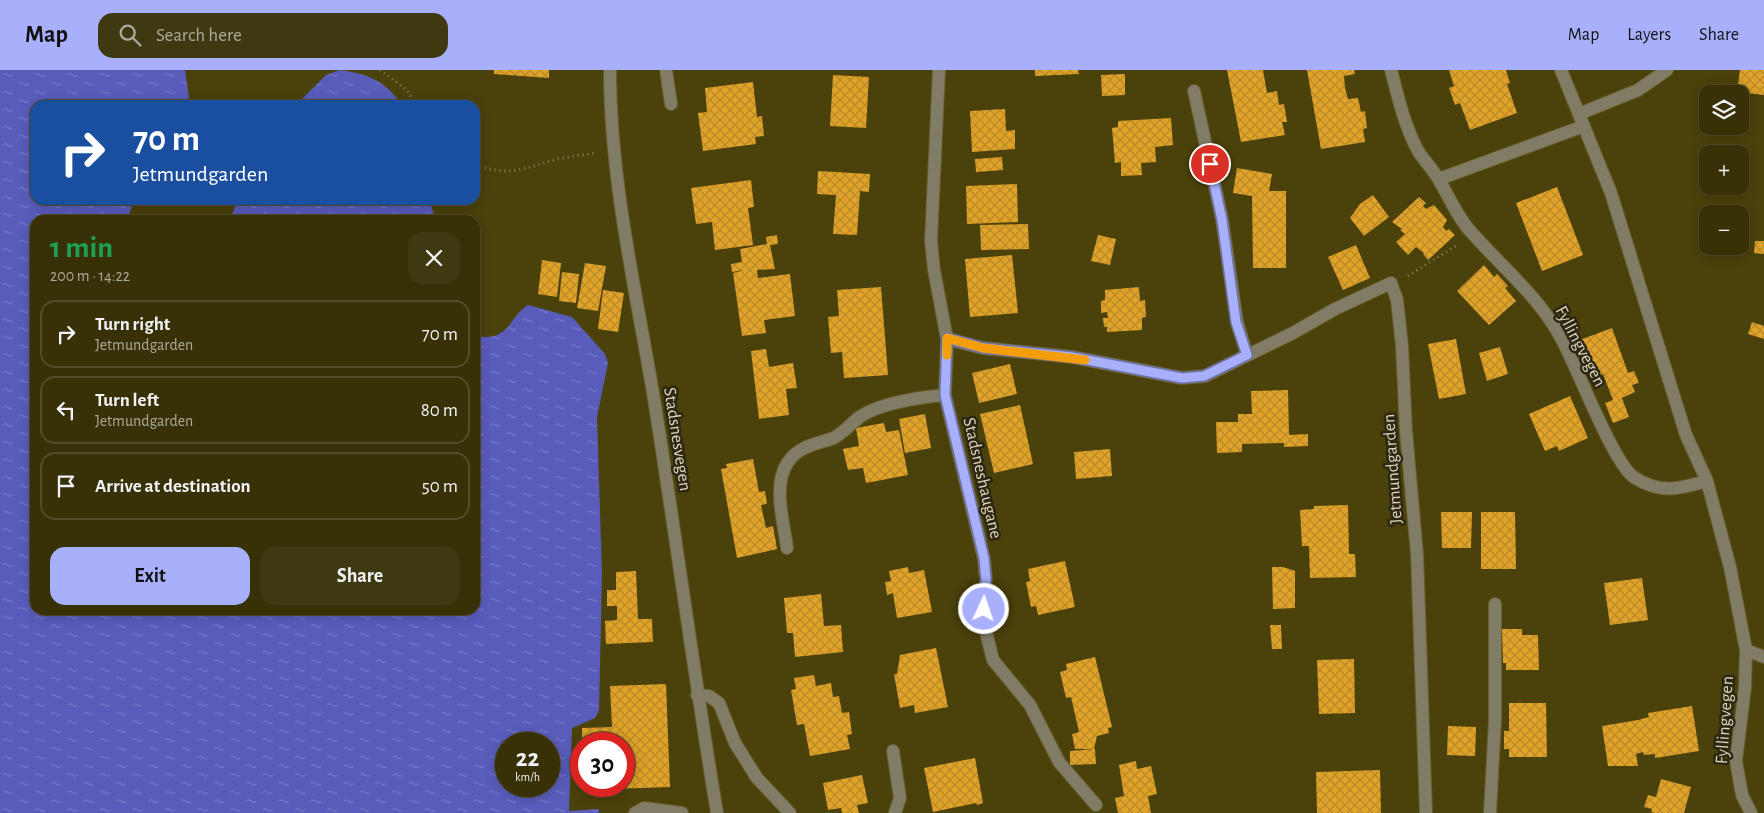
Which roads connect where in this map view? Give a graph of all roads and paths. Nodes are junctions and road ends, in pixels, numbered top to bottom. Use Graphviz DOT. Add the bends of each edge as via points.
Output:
graph roads {
  1 [pos="380,70"];
  2 [pos="610,70"];
  3 [pos="666,70"];
  4 [pos="939,70"];
  5 [pos="1390,70"];
  6 [pos="1561,70"];
  7 [pos="1667,70"];
  8 [pos="1194,91"];
  9 [pos="412,100"];
  10 [pos="670,104"];
  11 [pos="1582,120"];
  12 [pos="614,150"];
  13 [pos="480,168"];
  14 [pos="1439,179"];
  15 [pos="1471,233"];
  16 [pos="1391,283"];
  17 [pos="947,338"];
  18 [pos="1247,355"];
  19 [pos="945,395"];
  20 [pos="1707,481"];
  21 [pos="787,548"];
  22 [pos="1494,604"];
  23 [pos="1746,650"];
  24 [pos="1764,657"];
  25 [pos="698,695"];
  26 [pos="893,751"];
  27 [pos="1096,805"];
  28 [pos="635,813"];
  29 [pos="682,813"];
  30 [pos="717,813"];
  31 [pos="790,813"];
  32 [pos="895,813"];
  33 [pos="1426,813"];
  34 [pos="1490,813"];
  35 [pos="1751,813"];
  1 -- 9 [label="path" via="407,90"];
  2 -- 12 [label="street, Stadsnesvegen"];
  3 -- 10 [label="street"];
  4 -- 17 [label="street, Stadsneshaugane" via="931,241"];
  5 -- 14 [label="street, Fyllingvegen" via="1405,122 1418,150"];
  6 -- 11 [label="street, Fyllingvegen"];
  7 -- 11 [label="street" via="1638,90"];
  8 -- 18 [label="street" via="1222,220 1236,322"];
  11 -- 14 [label="street"];
  11 -- 20 [label="street, Fyllingvegen" via="1611,193 1686,435"];
  12 -- 13 [label="path" via="558,159 520,171 494,172"];
  12 -- 25 [label="street, Stadsnesvegen"];
  14 -- 15 [label="street, Fyllingvegen"];
  15 -- 16 [label="path" via="1455,248"];
  15 -- 20 [label="street, Fyllingvegen" via="1513,275 1562,338 1611,444 1633,478 1661,490"];
  16 -- 18 [label="street"];
  16 -- 33 [label="street, Jetmundgarden" via="1402,346 1417,554"];
  17 -- 18 [label="street" via="983,348 1072,357 1182,378 1204,376"];
  17 -- 19 [label="street, Stadsneshaugane"];
  19 -- 21 [label="street" via="876,409 832,439 805,446 788,462 780,495"];
  19 -- 27 [label="street, Stadsneshaugane" via="984,558 984,624 993,660 1030,705 1059,762"];
  20 -- 23 [label="street, Fyllingvegen" via="1730,567"];
  22 -- 34 [label="street" via="1495,720"];
  23 -- 24 [label="street"];
  23 -- 35 [label="street, Fyllingvegen" via="1736,761 1742,795"];
  25 -- 30 [label="street, Stadsnesvegen"];
  25 -- 31 [label="street" via="709,696 719,703 735,743 757,778"];
  26 -- 32 [label="street" via="900,798"];
  28 -- 29 [label="street" via="644,808"];
}
